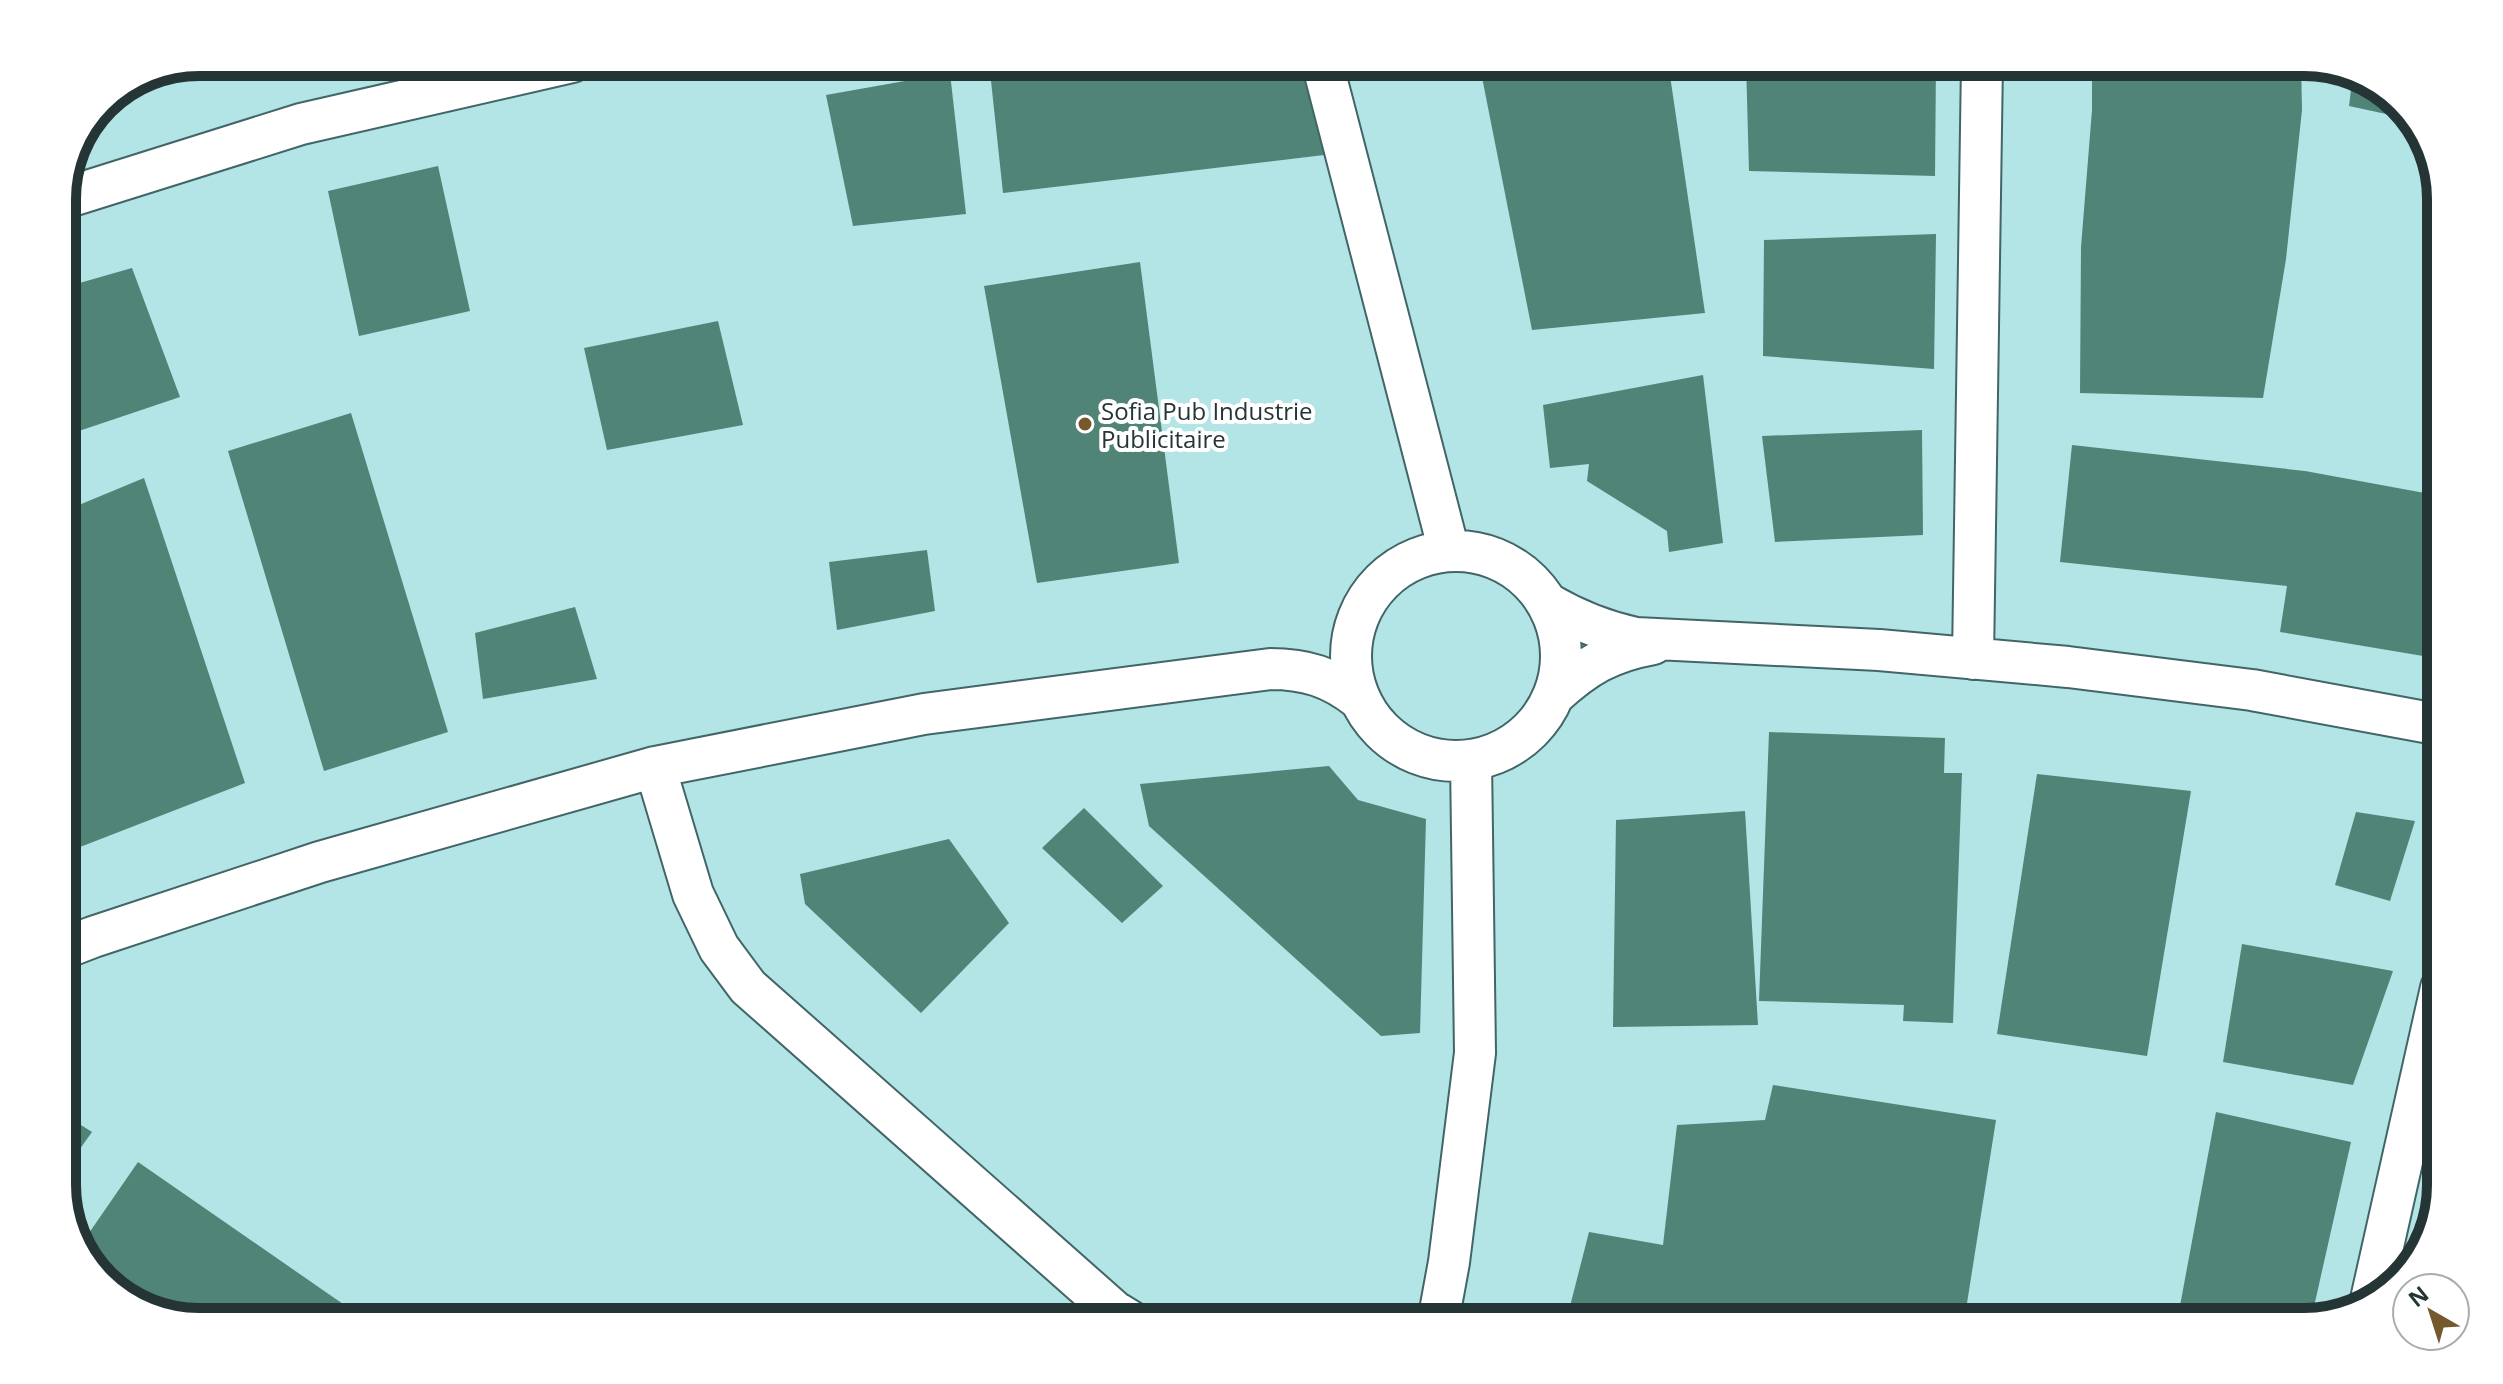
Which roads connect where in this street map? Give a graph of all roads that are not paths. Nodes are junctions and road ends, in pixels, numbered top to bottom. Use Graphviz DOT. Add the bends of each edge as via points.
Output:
graph roads {
  1 [pos="511,76"];
  2 [pos="1326,76"];
  3 [pos="1982,76"];
  4 [pos="76,195"];
  5 [pos="1449,551"];
  6 [pos="1547,603"];
  7 [pos="1358,617"];
  8 [pos="1669,641"];
  9 [pos="1973,659"];
  10 [pos="1270,669"];
  11 [pos="1554,695"];
  12 [pos="1359,699"];
  13 [pos="2427,722"];
  14 [pos="1471,760"];
  15 [pos="655,767"];
  16 [pos="76,944"];
  17 [pos="2427,1050"];
  18 [pos="2374,1286"];
  19 [pos="1111,1308"];
  20 [pos="1441,1308"];
  1 -- 4 [label="street" via="301,124"];
  2 -- 5 [label="street"];
  3 -- 9 [label="street"];
  5 -- 6 [label="street" via="1478,553 1506,563"];
  5 -- 7 [label="street" via="1420,557 1394,571 1373,591"];
  6 -- 8 [label="street" via="1605,631"];
  6 -- 11 [label="street" via="1561,648"];
  7 -- 10 [label="street" via="1315,649"];
  7 -- 12 [label="street" via="1351,644"];
  8 -- 9 [label="street"];
  8 -- 11 [label="street" via="1608,657 1583,669"];
  9 -- 13 [label="street" via="2252,690"];
  10 -- 12 [label="street" via="1318,674"];
  10 -- 15 [label="street" via="924,714"];
  11 -- 14 [label="street" via="1521,738"];
  12 -- 14 [label="street" via="1378,727 1405,748 1437,760"];
  14 -- 20 [label="street" via="1475,1053"];
  15 -- 16 [label="street" via="320,862"];
  15 -- 19 [label="street" via="693,894 719,948 748,987"];
  17 -- 18 [label="street"];
}
